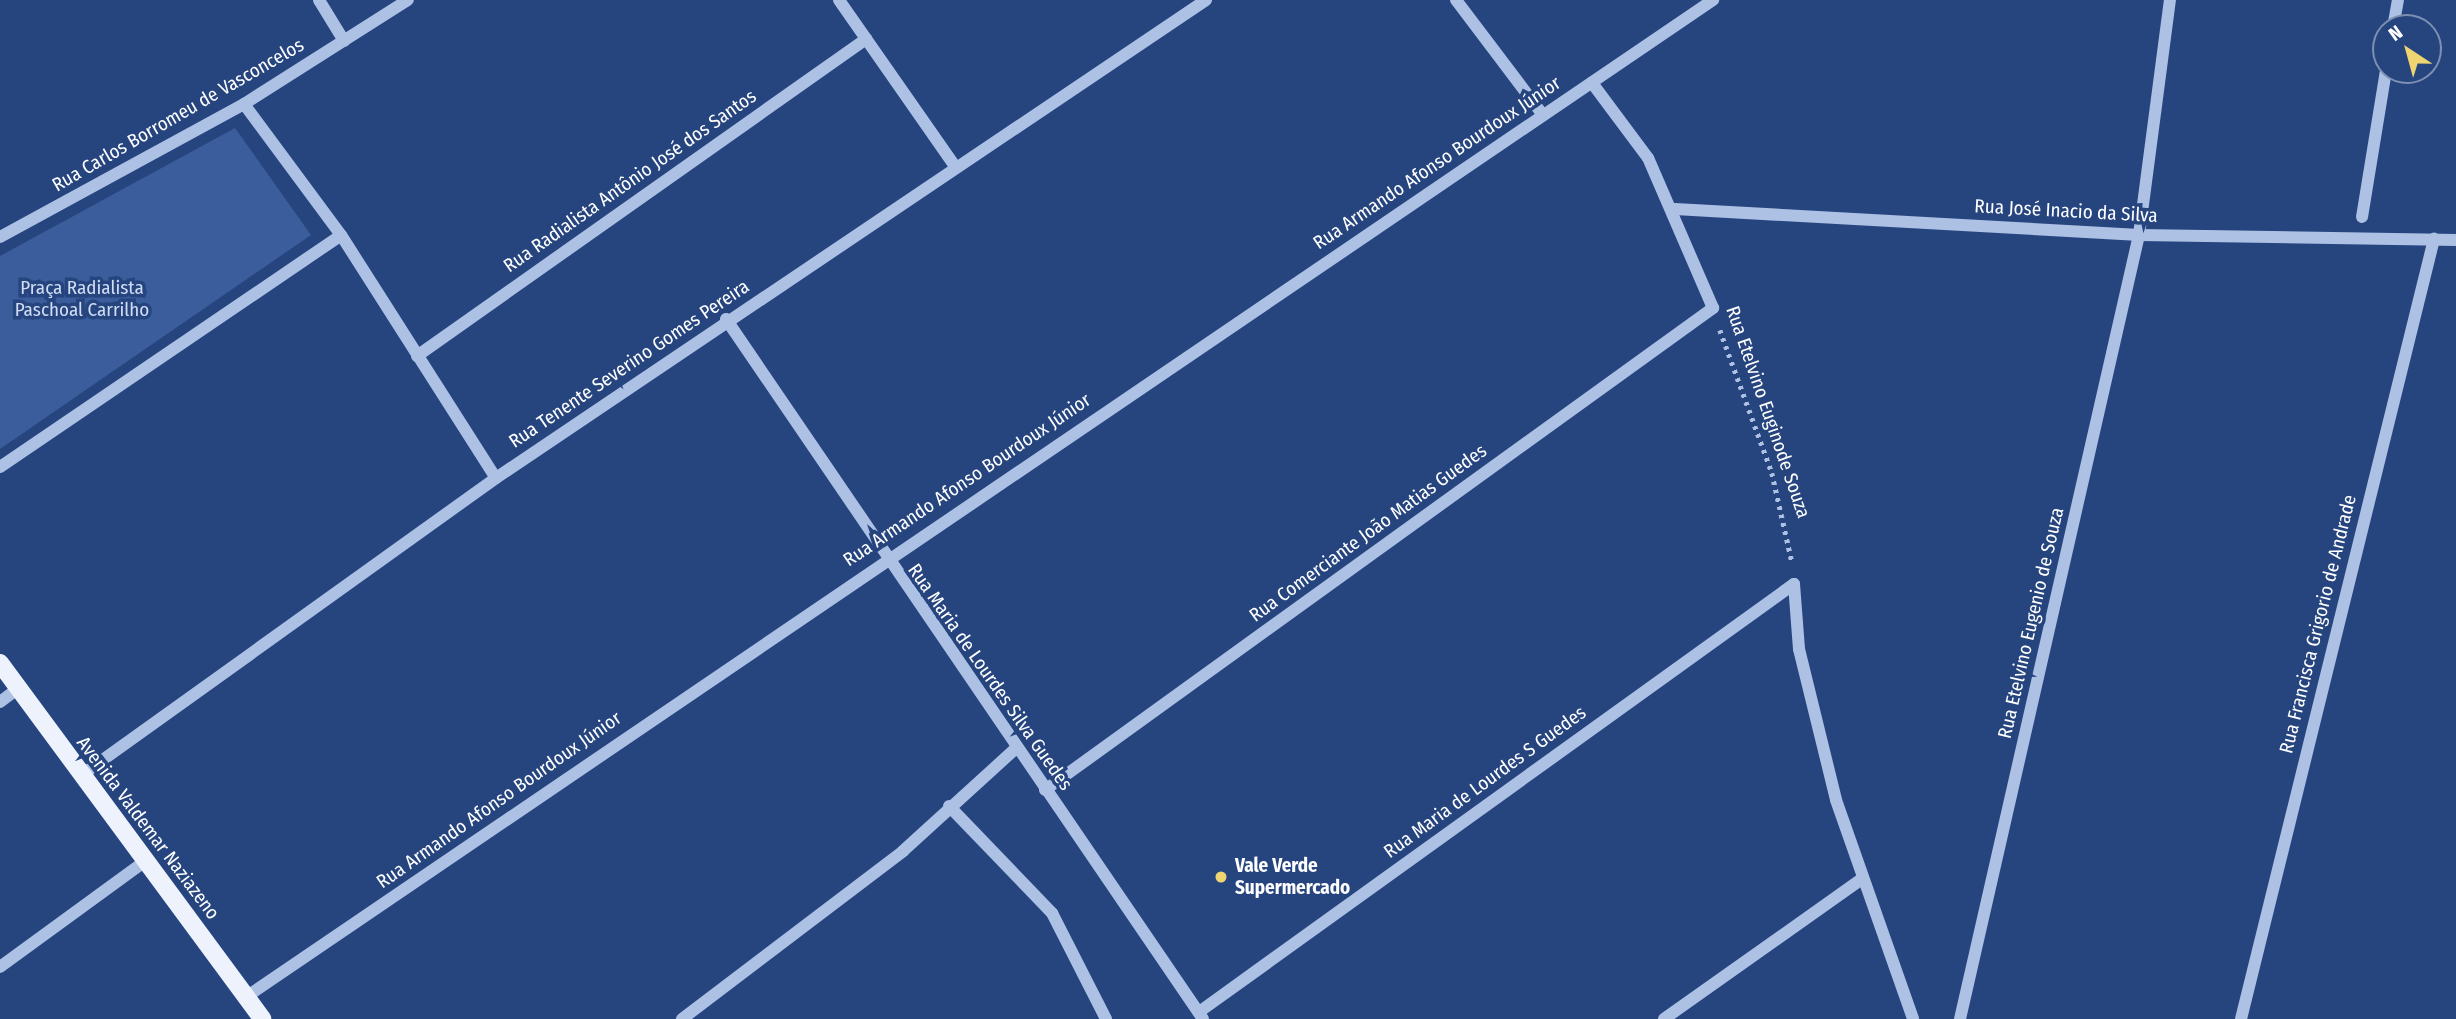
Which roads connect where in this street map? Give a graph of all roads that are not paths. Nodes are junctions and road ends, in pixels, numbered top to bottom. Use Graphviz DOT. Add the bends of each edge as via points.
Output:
graph roads {
  1 [pos="319,0"];
  2 [pos="408,0"];
  3 [pos="839,0"];
  4 [pos="1206,0"];
  5 [pos="1456,0"];
  6 [pos="1713,0"];
  7 [pos="2170,0"];
  8 [pos="866,39"];
  9 [pos="344,41"];
  10 [pos="1592,83"];
  11 [pos="2384,84"];
  12 [pos="244,104"];
  13 [pos="1543,115"];
  14 [pos="955,166"];
  15 [pos="1675,209"];
  16 [pos="2362,216"];
  17 [pos="341,235"];
  18 [pos="2139,235"];
  19 [pos="0,237"];
  20 [pos="2434,239"];
  21 [pos="2456,240"];
  22 [pos="1713,308"];
  23 [pos="726,319"];
  24 [pos="417,356"];
  25 [pos="0,467"];
  26 [pos="496,478"];
  27 [pos="884,559"];
  28 [pos="0,663"];
  29 [pos="17,689"];
  30 [pos="0,702"];
  31 [pos="1016,748"];
  32 [pos="83,774"];
  33 [pos="1045,790"];
  34 [pos="949,806"];
  35 [pos="148,859"];
  36 [pos="1863,878"];
  37 [pos="0,967"];
  38 [pos="246,998"];
  39 [pos="1201,1016"];
  40 [pos="262,1019"];
  41 [pos="682,1019"];
  42 [pos="1107,1019"];
  43 [pos="1664,1019"];
  44 [pos="1913,1019"];
  45 [pos="1960,1019"];
  46 [pos="2241,1019"];
  1 -- 9 [label="street"];
  2 -- 9 [label="street, Rua Carlos Borromeu de Vasconcelos"];
  3 -- 8 [label="street"];
  4 -- 14 [label="street, Rua Tenente Severino Gomes Pereira"];
  5 -- 13 [label="street"];
  6 -- 10 [label="street, Rua Armando Afonso Bourdoux Júnior"];
  7 -- 18 [label="street, Rua Etelvino Eugenio de Souza"];
  8 -- 14 [label="street"];
  8 -- 24 [label="street, Rua Radialista Antônio José dos Santos"];
  9 -- 12 [label="street, Rua Carlos Borromeu de Vasconcelos"];
  10 -- 13 [label="street, Rua Armando Afonso Bourdoux Júnior"];
  10 -- 15 [label="street, Rua Etelvino Euginode Souza" via="1624,122"];
  11 -- 16 [label="street"];
  12 -- 17 [label="street"];
  12 -- 19 [label="street, Rua Carlos Borromeu de Vasconcelos"];
  13 -- 27 [label="street, Rua Armando Afonso Bourdoux Júnior"];
  14 -- 23 [label="street, Rua Tenente Severino Gomes Pereira"];
  15 -- 18 [label="street, Rua José Inacio da Silva"];
  15 -- 22 [label="street, Rua Etelvino Euginode Souza"];
  17 -- 24 [label="street"];
  17 -- 25 [label="street"];
  18 -- 20 [label="street, Rua José Inacio da Silva"];
  18 -- 45 [label="street, Rua Etelvino Eugenio de Souza"];
  20 -- 21 [label="street, Rua José Inacio da Silva"];
  20 -- 46 [label="street, Rua Francisca Grigorio de Andrade"];
  22 -- 33 [label="street, Rua Comerciante João Matias Guedes"];
  23 -- 26 [label="street, Rua Tenente Severino Gomes Pereira"];
  23 -- 27 [label="street, Rua Maria de Lourdes Silva Guedes"];
  24 -- 26 [label="street"];
  26 -- 32 [label="street, Rua Tenente Severino Gomes Pereira"];
  27 -- 31 [label="street, Rua Maria de Lourdes Silva Guedes"];
  27 -- 38 [label="street, Rua Armando Afonso Bourdoux Júnior"];
  28 -- 29 [label="main road, Avenida Valdemar Naziazeno"];
  29 -- 30 [label="street"];
  29 -- 32 [label="main road, Avenida Valdemar Naziazeno"];
  31 -- 33 [label="street, Rua Maria de Lourdes Silva Guedes"];
  31 -- 34 [label="street"];
  32 -- 35 [label="main road, Avenida Valdemar Naziazeno"];
  33 -- 39 [label="street, Rua Maria de Lourdes Silva Guedes"];
  34 -- 41 [label="street" via="903,852"];
  34 -- 42 [label="street" via="1052,913"];
  35 -- 37 [label="street"];
  35 -- 38 [label="main road, Avenida Valdemar Naziazeno"];
  36 -- 39 [label="street, Rua Maria de Lourdes S Guedes" via="1799,649 1794,584"];
  36 -- 43 [label="street"];
  36 -- 44 [label="street"];
  38 -- 40 [label="main road, Avenida Valdemar Naziazeno"];
}
